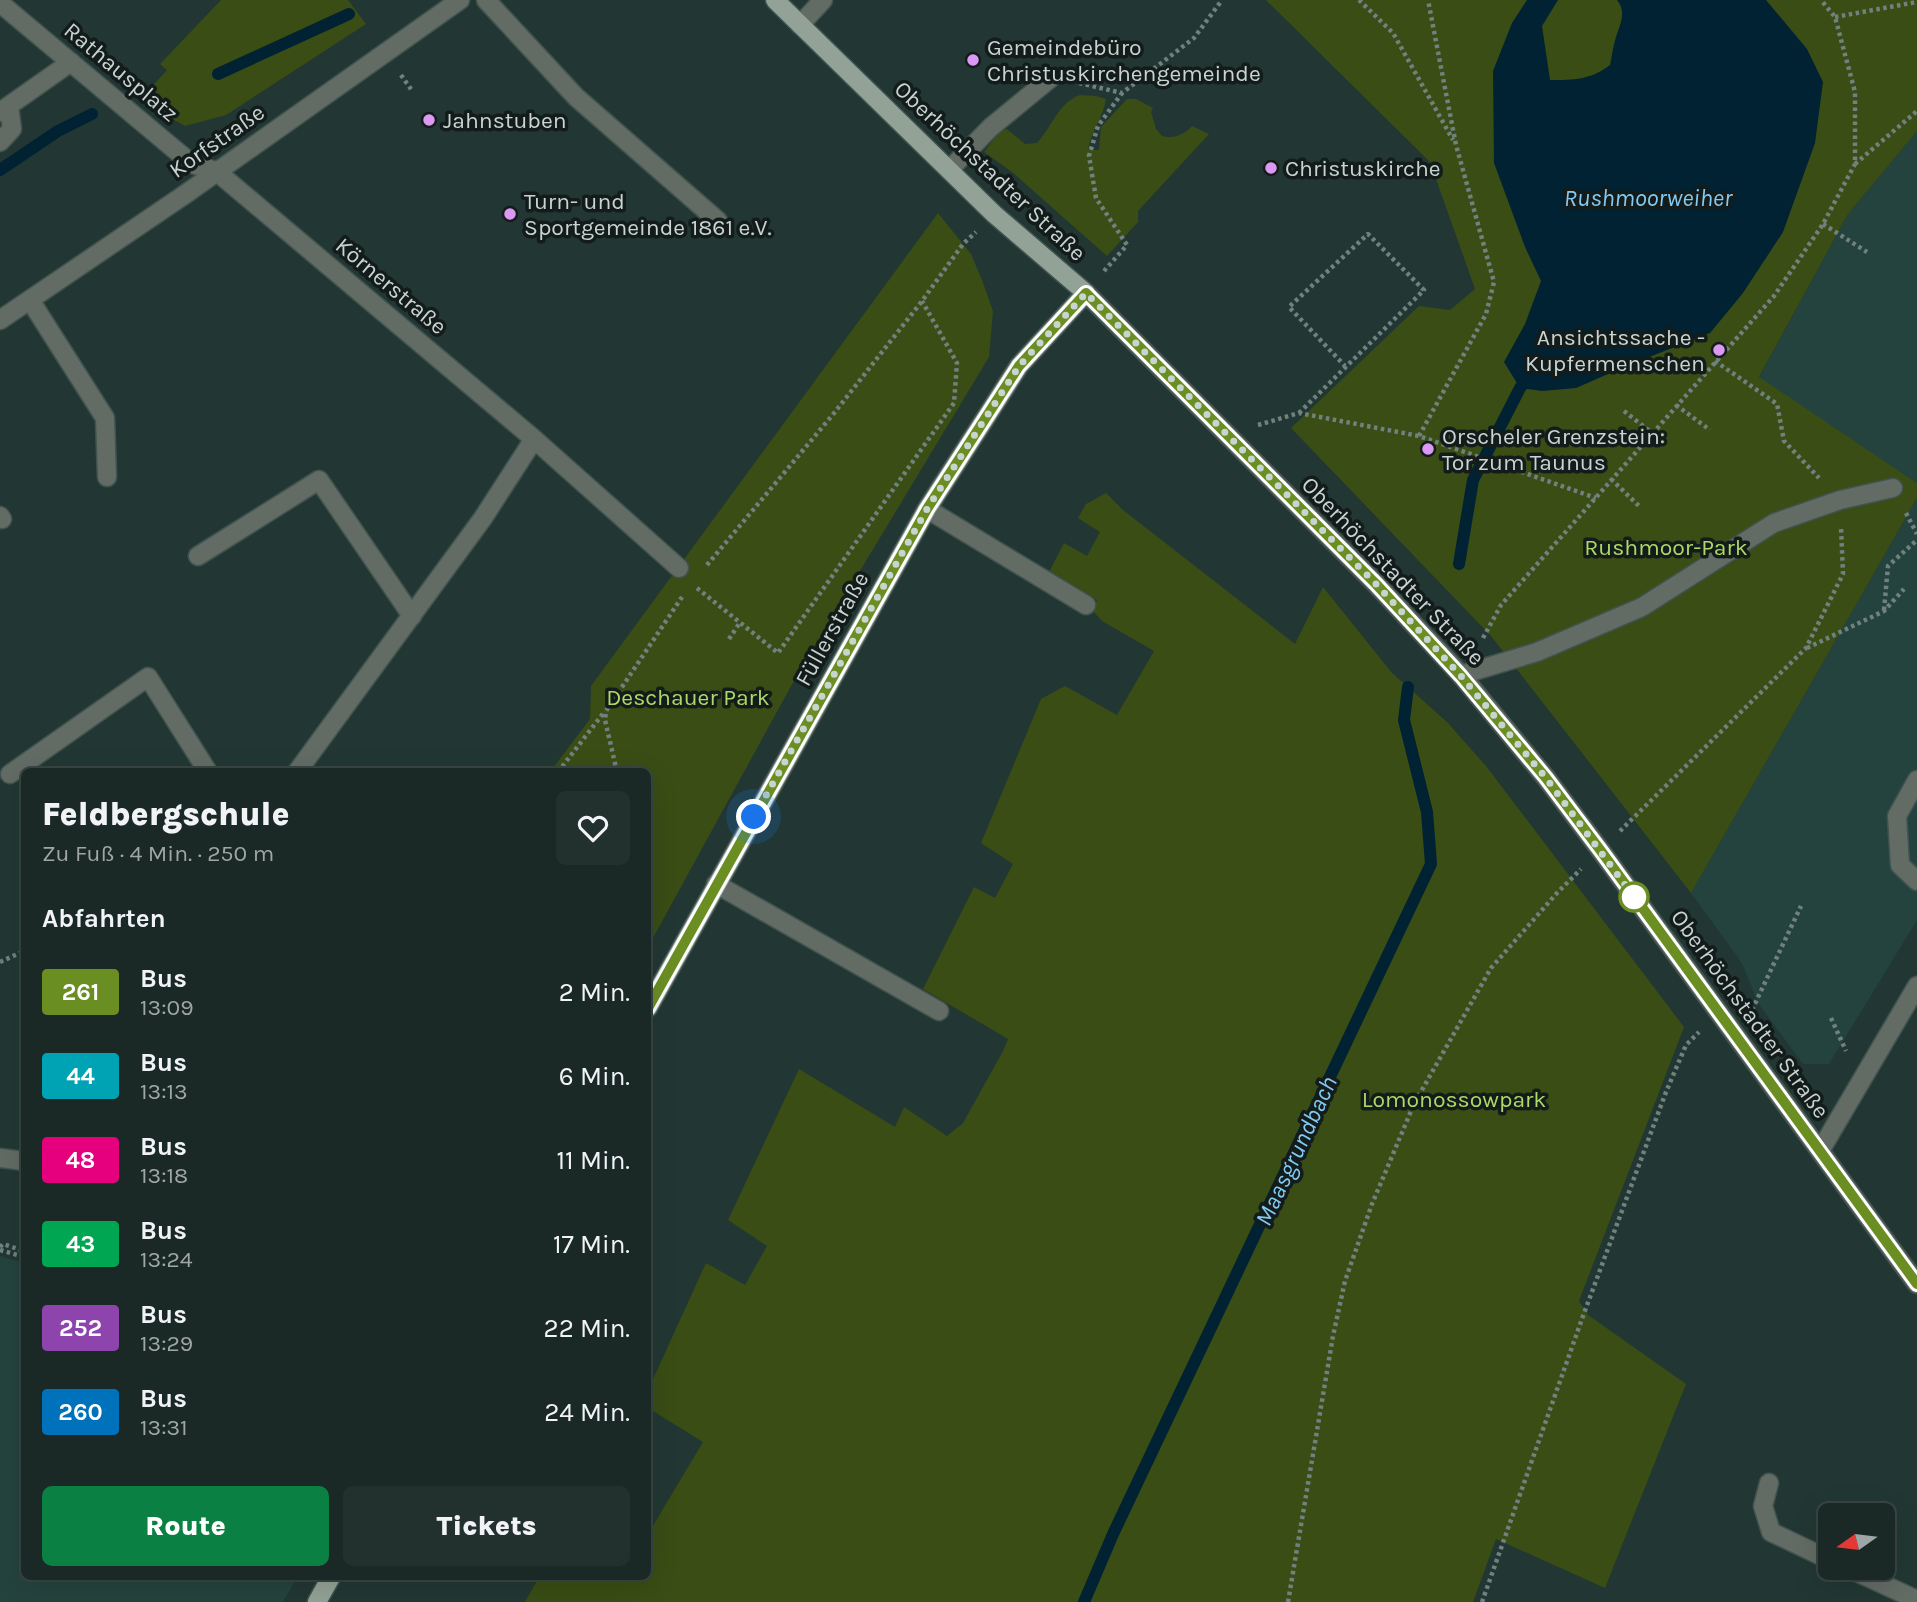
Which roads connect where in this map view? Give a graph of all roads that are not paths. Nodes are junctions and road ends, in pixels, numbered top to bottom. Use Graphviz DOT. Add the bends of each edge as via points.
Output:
graph roads {
  1 [pos="459,0"];
  2 [pos="486,0"];
  3 [pos="775,0"];
  4 [pos="823,0"];
  5 [pos="0,4"];
  6 [pos="800,25"];
  7 [pos="71,62"];
  8 [pos="1052,77"];
  9 [pos="4,109"];
  10 [pos="0,142"];
  11 [pos="949,170"];
  12 [pos="216,171"];
  13 [pos="718,221"];
  14 [pos="1086,293"];
  15 [pos="30,300"];
  16 [pos="0,320"];
  17 [pos="534,439"];
  18 [pos="107,477"];
  19 [pos="1892,488"];
  20 [pos="927,509"];
  21 [pos="198,556"];
  22 [pos="679,568"];
  23 [pos="1086,605"];
  24 [pos="412,616"];
  25 [pos="1461,676"];
  26 [pos="205,768"];
  27 [pos="300,768"];
  28 [pos="10,774"];
  29 [pos="1917,780"];
  30 [pos="1917,881"];
  31 [pos="716,884"];
  32 [pos="1917,986"];
  33 [pos="651,1003"];
  34 [pos="939,1011"];
  35 [pos="1820,1151"];
  36 [pos="0,1158"];
  37 [pos="21,1161"];
  38 [pos="1917,1284"];
  39 [pos="1769,1483"];
  40 [pos="1818,1554"];
  41 [pos="329,1580"];
  42 [pos="1874,1580"];
  43 [pos="1917,1600"];
  44 [pos="317,1602"];
  1 -- 12 [label="street, Korfstraße"];
  2 -- 13 [label="street" via="576,97"];
  3 -- 6 [label="main road, Oberhöchstadter Straße"];
  4 -- 6 [label="street"];
  5 -- 7 [label="street, Rathausplatz"];
  6 -- 11 [label="main road, Oberhöchstadter Straße"];
  7 -- 9 [label="street"];
  7 -- 12 [label="street, Rathausplatz" via="192,164"];
  8 -- 11 [label="street" via="990,127"];
  9 -- 10 [label="street" via="12,129"];
  11 -- 14 [label="main road, Oberhöchstadter Straße"];
  12 -- 15 [label="street, Korfstraße"];
  12 -- 17 [label="street, Körnerstraße"];
  14 -- 20 [label="main road, Füllerstraße" via="1019,366"];
  14 -- 25 [label="street, Oberhöchstadter Straße" via="1376,584"];
  15 -- 16 [label="street, Korfstraße"];
  15 -- 18 [label="street" via="105,418"];
  17 -- 22 [label="street, Körnerstraße"];
  17 -- 24 [label="street"];
  19 -- 25 [label="street" via="1774,523 1642,607 1537,652"];
  20 -- 23 [label="street"];
  20 -- 31 [label="main road, Füllerstraße"];
  21 -- 24 [label="street" via="318,480"];
  24 -- 27 [label="street"];
  25 -- 35 [label="street, Oberhöchstadter Straße" via="1546,778"];
  26 -- 28 [label="street" via="148,677"];
  29 -- 30 [label="street" via="1897,816 1900,864"];
  31 -- 33 [label="main road, Füllerstraße"];
  31 -- 34 [label="street"];
  32 -- 35 [label="street"];
  35 -- 38 [label="street, Oberhöchstadter Straße"];
  36 -- 37 [label="street"];
  39 -- 40 [label="street" via="1763,1506 1771,1532"];
  41 -- 44 [label="main road"];
  42 -- 43 [label="street"];
}
